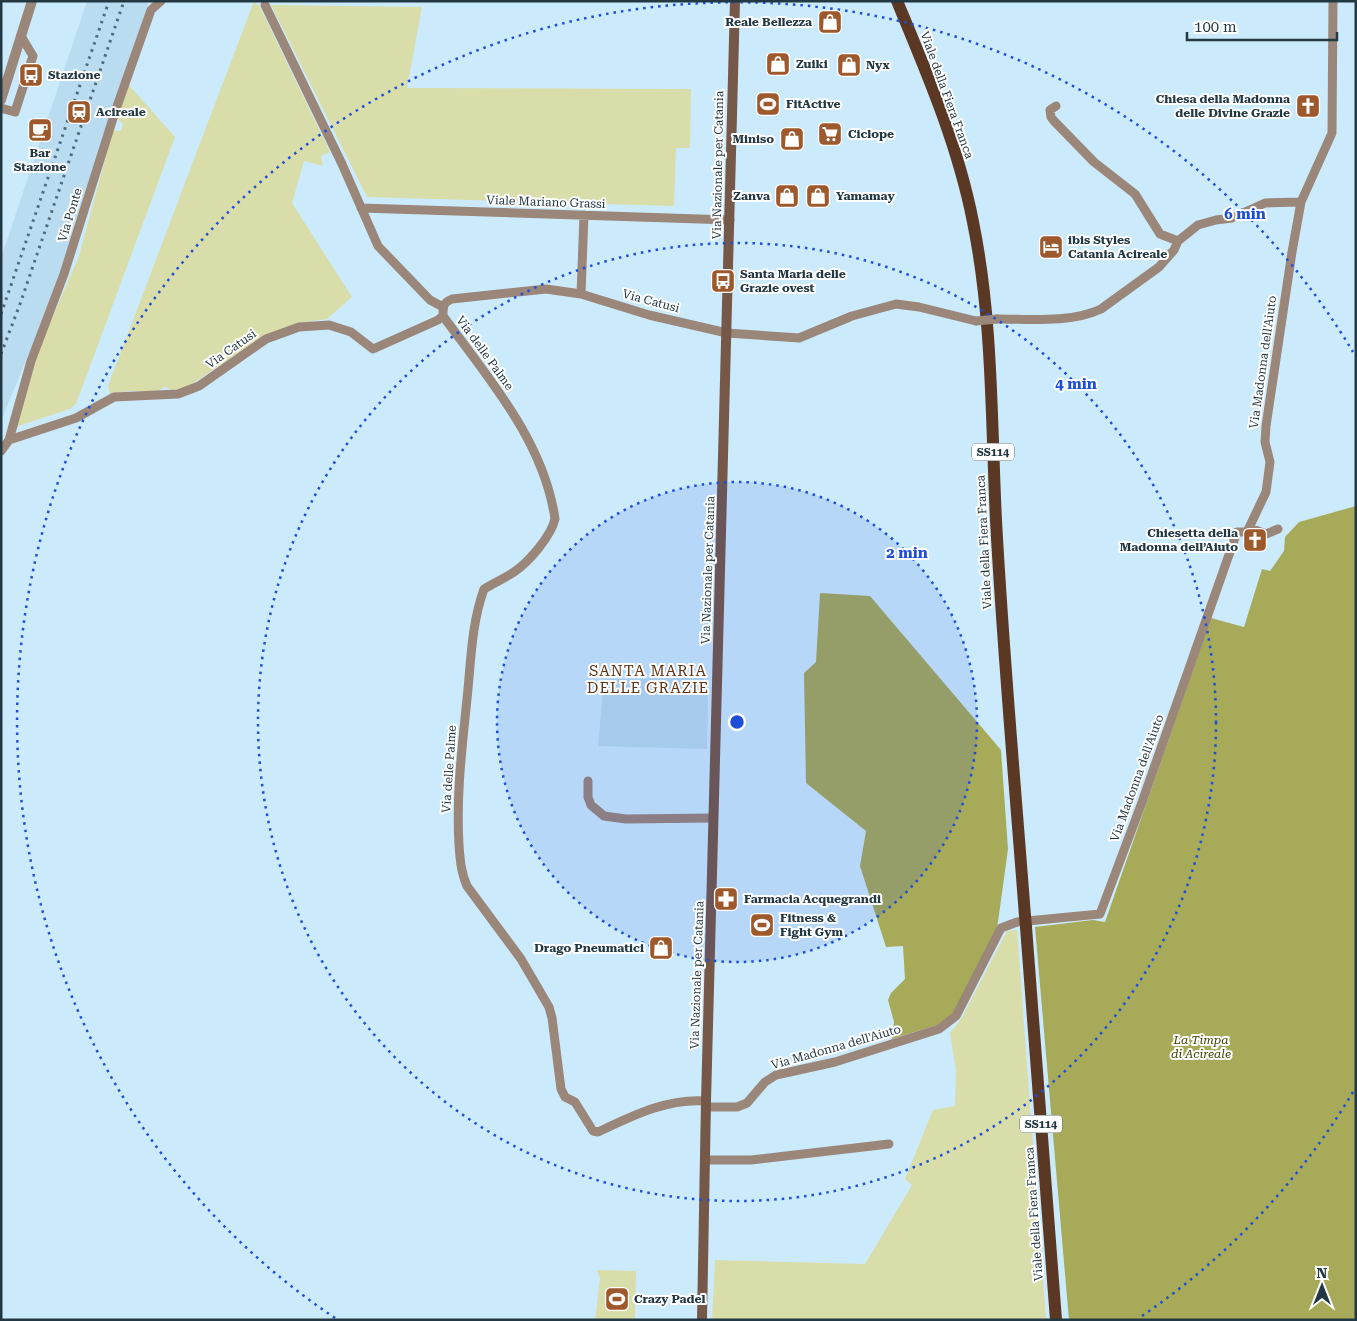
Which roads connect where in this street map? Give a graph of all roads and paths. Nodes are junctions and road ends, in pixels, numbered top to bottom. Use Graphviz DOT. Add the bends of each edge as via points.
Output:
graph roads {
  1 [pos="32,1"];
  2 [pos="161,1"];
  3 [pos="734,1"];
  4 [pos="897,1"];
  5 [pos="1333,1"];
  6 [pos="265,4"];
  7 [pos="21,36"];
  8 [pos="1,100"];
  9 [pos="1056,106"];
  10 [pos="1,108"];
  11 [pos="1301,202"];
  12 [pos="361,208"];
  13 [pos="584,215"];
  14 [pos="730,220"];
  15 [pos="1178,241"];
  16 [pos="581,294"];
  17 [pos="443,311"];
  18 [pos="727,333"];
  19 [pos="9,440"];
  20 [pos="1,451"];
  21 [pos="1250,528"];
  22 [pos="1278,529"];
  23 [pos="588,781"];
  24 [pos="713,818"];
  25 [pos="706,1104"];
  26 [pos="888,1144"];
  27 [pos="705,1160"];
  28 [pos="702,1320"];
  29 [pos="1056,1320"];
  1 -- 7 [label="street"];
  2 -- 19 [label="street, Via Ponte" via="151,10 118,103 64,274 31,361"];
  3 -- 14 [label="main road, Via Nazionale per Catania"];
  4 -- 29 [label="main road, Viale della Fiera Franca / SS114" via="947,126 973,220 982,273 990,363 1001,612"];
  5 -- 11 [label="street, Via Madonna dell'Aiuto" via="1332,133"];
  6 -- 12 [label="street"];
  7 -- 8 [label="street"];
  7 -- 10 [label="street" via="33,56 14,112"];
  9 -- 15 [label="street" via="1050,110 1051,117 1094,162 1135,194 1160,234"];
  11 -- 15 [label="street, Via Catusi" via="1265,204 1232,218 1198,225"];
  11 -- 21 [label="street, Via Madonna dell'Aiuto" via="1266,426 1265,442 1270,462 1266,492"];
  12 -- 13 [label="street, Viale Mariano Grassi"];
  12 -- 17 [label="street" via="378,246"];
  13 -- 14 [label="street, Viale Mariano Grassi"];
  13 -- 16 [label="street"];
  14 -- 18 [label="main road, Via Nazionale per Catania"];
  15 -- 18 [label="street, Via Catusi, bridge" via="1159,267 1101,309 1079,317 976,320 896,304 852,316 799,338"];
  16 -- 17 [label="street, Via Catusi" via="546,289 452,299 445,302"];
  16 -- 18 [label="street, Via Catusi" via="649,315"];
  17 -- 19 [label="street, Via Catusi" via="438,320 373,349 351,332 329,325 299,327 266,339 199,386 178,394 114,398 76,418"];
  17 -- 25 [label="street, Via delle Palme" via="524,431 544,471 555,520 533,555 515,571 484,590 481,597 472,639 460,762 458,820 463,877 521,959 549,1007 560,1089 565,1097 575,1102 593,1131 598,1132 644,1111 673,1103 697,1100"];
  18 -- 24 [label="main road, Via Nazionale per Catania"];
  19 -- 20 [label="street"];
  21 -- 22 [label="street" via="1266,534"];
  21 -- 25 [label="street, Via Madonna dell'Aiuto" via="1247,532 1238,532 1100,914 1017,922 1001,928 956,1016 940,1029 835,1062 776,1075 765,1082 747,1103 737,1107"];
  23 -- 24 [label="street" via="588,797 604,816 626,819"];
  24 -- 25 [label="main road, Via Nazionale per Catania"];
  25 -- 27 [label="main road, Via Nazionale per Catania"];
  26 -- 27 [label="street" via="751,1160"];
  27 -- 28 [label="main road, Via Nazionale per Catania"];
}
